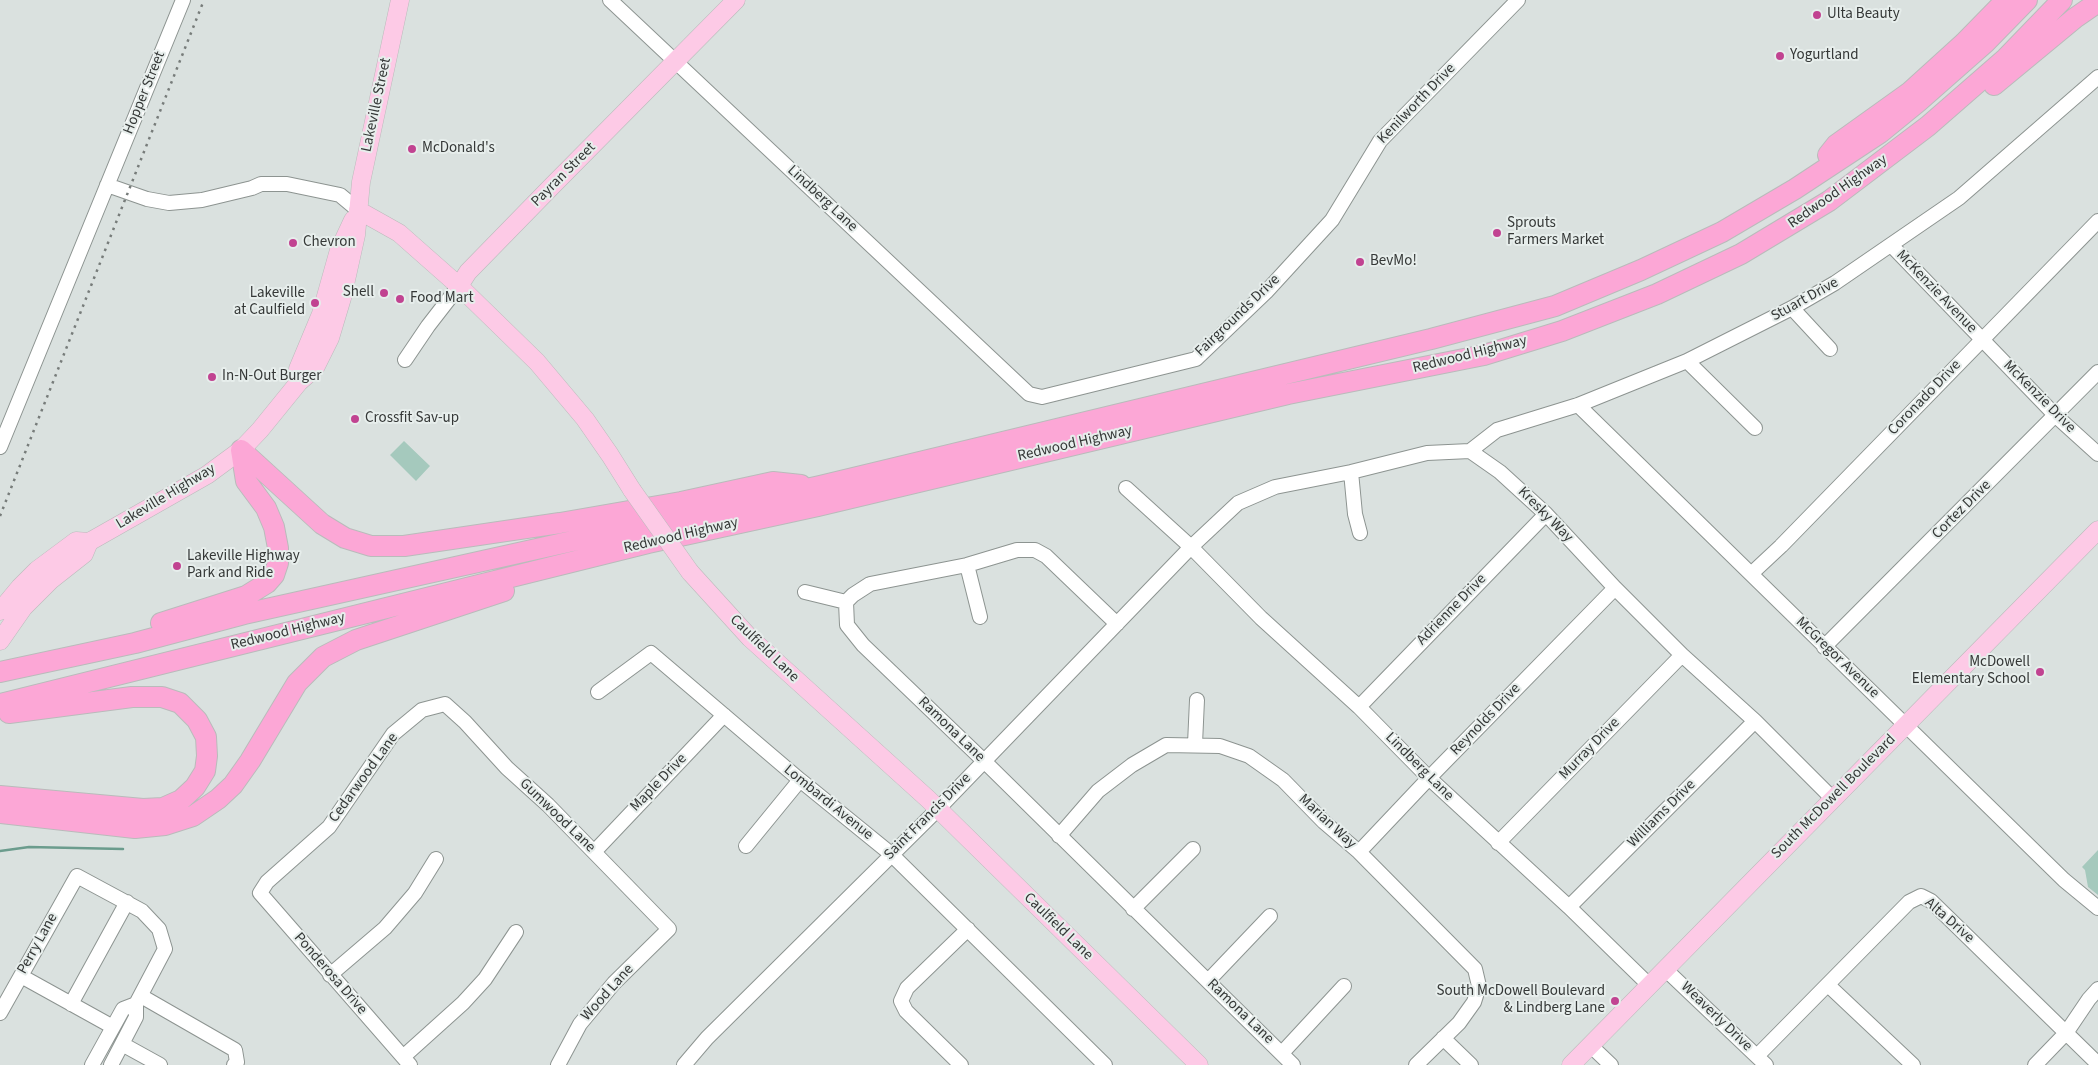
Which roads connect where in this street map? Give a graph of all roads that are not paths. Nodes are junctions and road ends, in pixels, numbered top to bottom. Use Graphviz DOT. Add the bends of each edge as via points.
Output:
graph roads {
  1 [pos="183,0"];
  2 [pos="400,0"];
  3 [pos="610,0"];
  4 [pos="736,0"];
  5 [pos="1518,0"];
  6 [pos="2006,0"];
  7 [pos="2027,0"];
  8 [pos="2062,0"];
  9 [pos="2098,2"];
  10 [pos="675,62"];
  11 [pos="2098,78"];
  12 [pos="1806,181"];
  13 [pos="1857,182"];
  14 [pos="107,185"];
  15 [pos="358,210"];
  16 [pos="1332,220"];
  17 [pos="2098,221"];
  18 [pos="1891,245"];
  19 [pos="459,286"];
  20 [pos="1792,308"];
  21 [pos="1982,339"];
  22 [pos="1830,349"];
  23 [pos="405,360"];
  24 [pos="1687,361"];
  25 [pos="2098,372"];
  26 [pos="1036,396"];
  27 [pos="1578,405"];
  28 [pos="2056,416"];
  29 [pos="1755,428"];
  30 [pos="0,447"];
  31 [pos="241,450"];
  32 [pos="1470,451"];
  33 [pos="2098,454"];
  34 [pos="1351,472"];
  35 [pos="820,486"];
  36 [pos="1126,488"];
  37 [pos="1546,514"];
  38 [pos="2098,530"];
  39 [pos="1360,534"];
  40 [pos="89,542"];
  41 [pos="648,543"];
  42 [pos="1191,547"];
  43 [pos="968,565"];
  44 [pos="1751,574"];
  45 [pos="1615,588"];
  46 [pos="805,592"];
  47 [pos="846,602"];
  48 [pos="0,610"];
  49 [pos="980,617"];
  50 [pos="1117,624"];
  51 [pos="0,641"];
  52 [pos="1824,647"];
  53 [pos="1682,654"];
  54 [pos="4,671"];
  55 [pos="598,692"];
  56 [pos="1197,700"];
  57 [pos="445,704"];
  58 [pos="1359,707"];
  59 [pos="1,710"];
  60 [pos="724,715"];
  61 [pos="1755,721"];
  62 [pos="1906,725"];
  63 [pos="1195,744"];
  64 [pos="984,761"];
  65 [pos="1429,778"];
  66 [pos="800,780"];
  67 [pos="0,796"];
  68 [pos="1832,798"];
  69 [pos="938,808"];
  70 [pos="0,813"];
  71 [pos="1059,836"];
  72 [pos="1498,843"];
  73 [pos="746,846"];
  74 [pos="1193,849"];
  75 [pos="594,852"];
  76 [pos="1359,852"];
  77 [pos="891,854"];
  78 [pos="436,859"];
  79 [pos="267,882"];
  80 [pos="127,902"];
  81 [pos="1569,907"];
  82 [pos="2098,908"];
  83 [pos="1133,909"];
  84 [pos="1270,916"];
  85 [pos="669,929"];
  86 [pos="968,929"];
  87 [pos="516,932"];
  88 [pos="1665,969"];
  89 [pos="330,975"];
  90 [pos="21,976"];
  91 [pos="1208,981"];
  92 [pos="1828,984"];
  93 [pos="1649,985"];
  94 [pos="1344,986"];
  95 [pos="2098,989"];
  96 [pos="138,1000"];
  97 [pos="71,1004"];
  98 [pos="0,1013"];
  99 [pos="113,1027"];
  100 [pos="2066,1033"];
  101 [pos="1443,1038"];
  102 [pos="122,1044"];
  103 [pos="1590,1045"];
  104 [pos="1282,1053"];
  105 [pos="1761,1060"];
  106 [pos="407,1061"];
  107 [pos="2098,1064"];
  108 [pos="92,1065"];
  109 [pos="111,1065"];
  110 [pos="160,1065"];
  111 [pos="234,1065"];
  112 [pos="558,1065"];
  113 [pos="684,1065"];
  114 [pos="961,1065"];
  115 [pos="1105,1065"];
  116 [pos="1199,1065"];
  117 [pos="1294,1065"];
  118 [pos="1416,1065"];
  119 [pos="1471,1065"];
  120 [pos="1571,1065"];
  121 [pos="1610,1065"];
  122 [pos="1913,1065"];
  123 [pos="2035,1065"];
  1 -- 14 [label="street, Hopper Street"];
  2 -- 15 [label="main road, Lakeville Street" via="361,182"];
  3 -- 10 [label="street, Lindberg Lane"];
  4 -- 10 [label="main road, Payran Street"];
  5 -- 16 [label="street, Kenilworth Drive" via="1380,141"];
  6 -- 12 [label="highway" via="1964,44 1910,92 1836,145"];
  7 -- 12 [label="highway, Redwood Highway" via="1985,43 1918,102 1880,133"];
  8 -- 13 [label="highway, Redwood Highway" via="2006,58"];
  9 -- 13 [label="highway" via="1916,149 1873,180"];
  10 -- 19 [label="main road, Payran Street" via="468,272"];
  10 -- 26 [label="street, Lindberg Lane" via="1029,394"];
  11 -- 18 [label="street, Stuart Drive" via="1959,198"];
  12 -- 35 [label="highway, Redwood Highway" via="1722,232 1555,306 1431,339"];
  13 -- 41 [label="highway, Redwood Highway" via="1799,221 1741,254 1657,294 1562,331 1484,355 1288,394 818,506"];
  14 -- 15 [label="street, Caulfield Lane" via="168,203 202,200 252,188 264,193 278,191 313,195"];
  14 -- 30 [label="street, Hopper Street"];
  15 -- 19 [label="main road, Caulfield Lane" via="399,233"];
  15 -- 31 [label="main road, Lakeville Street" via="344,236 321,314 298,369 299,382"];
  16 -- 26 [label="street, Fairgrounds Drive" via="1266,292 1196,359 1052,395"];
  17 -- 21 [label="street, Coronado Drive"];
  18 -- 20 [label="street, Stuart Drive"];
  18 -- 21 [label="street, McKenzie Avenue"];
  19 -- 23 [label="street, Payran Street"];
  19 -- 69 [label="main road, Caulfield Lane, bridge" via="562,390 690,572 750,638"];
  20 -- 22 [label="street"];
  20 -- 24 [label="street, Stuart Drive"];
  21 -- 28 [label="street, McKenzie Drive"];
  21 -- 44 [label="street, Coronado Drive"];
  24 -- 27 [label="street, Stuart Drive"];
  24 -- 29 [label="street"];
  25 -- 28 [label="street, Cortez Drive"];
  27 -- 32 [label="street, Stuart Drive" via="1497,430"];
  27 -- 44 [label="street, McGregor Avenue"];
  28 -- 33 [label="street, McKenzie Drive"];
  28 -- 52 [label="street, Cortez Drive"];
  31 -- 35 [label="highway" via="322,524 345,538 372,546 404,546 576,520 773,482"];
  31 -- 40 [label="main road, Lakeville Highway" via="207,476"];
  31 -- 54 [label="highway" via="246,481 266,508 274,526 278,563 267,583 246,596"];
  32 -- 34 [label="street" via="1427,453"];
  32 -- 37 [label="street, Kresky Way" via="1500,472"];
  34 -- 39 [label="street"];
  34 -- 42 [label="street" via="1275,487 1238,503"];
  35 -- 54 [label="highway, Redwood Highway" via="244,614"];
  36 -- 42 [label="street, Lindberg Lane"];
  37 -- 45 [label="street, Kresky Way"];
  37 -- 58 [label="street, Adrienne Drive"];
  38 -- 62 [label="main road, South McDowell Boulevard"];
  40 -- 48 [label="main road, Lakeville Highway" via="76,541 53,558 20,586"];
  40 -- 51 [label="main road, Lakeville Highway" via="84,554 23,608"];
  41 -- 59 [label="highway, Redwood Highway"];
  41 -- 70 [label="highway" via="356,640 329,653 297,682 233,785 210,805 188,818 164,826 135,828"];
  42 -- 50 [label="street, Saint Francis Drive"];
  42 -- 58 [label="street, Lindberg Lane" via="1261,618"];
  43 -- 47 [label="street" via="870,584"];
  43 -- 49 [label="street"];
  43 -- 50 [label="street" via="1017,550 1035,550 1046,556"];
  44 -- 52 [label="street, McGregor Avenue"];
  45 -- 53 [label="street, Kresky Way"];
  45 -- 65 [label="street, Reynolds Drive"];
  46 -- 47 [label="street"];
  47 -- 64 [label="street, Ramona Lane" via="847,624 863,645"];
  50 -- 64 [label="street, Saint Francis Drive"];
  52 -- 62 [label="street, McGregor Avenue"];
  53 -- 61 [label="street, Kresky Way"];
  53 -- 72 [label="street, Murray Drive"];
  55 -- 60 [label="street, Lombardi Avenue" via="651,653"];
  56 -- 63 [label="street"];
  57 -- 75 [label="street, Gumwood Lane"];
  57 -- 79 [label="street, Cedarwood Lane" via="422,710 393,734 329,828"];
  58 -- 65 [label="street, Lindberg Lane"];
  59 -- 67 [label="highway" via="162,697 180,703 194,716 204,733 208,752 204,771 195,787 181,800 163,808"];
  60 -- 66 [label="street, Lombardi Avenue"];
  60 -- 75 [label="street, Maple Drive"];
  61 -- 68 [label="street, Kresky Way"];
  61 -- 81 [label="street, Williams Drive"];
  62 -- 68 [label="main road, South McDowell Boulevard"];
  62 -- 82 [label="street, McGregor Avenue" via="2064,880"];
  63 -- 71 [label="street, Marian Way" via="1166,745 1132,765 1098,791"];
  63 -- 76 [label="street, Marian Way" via="1220,746 1248,756 1283,780"];
  64 -- 69 [label="street, Saint Francis Drive"];
  64 -- 71 [label="street, Ramona Lane"];
  65 -- 72 [label="street, Lindberg Lane"];
  65 -- 76 [label="street, Reynolds Drive"];
  66 -- 73 [label="street"];
  66 -- 77 [label="street, Lombardi Avenue"];
  68 -- 88 [label="main road, South McDowell Boulevard"];
  69 -- 77 [label="street, Saint Francis Drive"];
  69 -- 116 [label="main road, Caulfield Lane"];
  71 -- 83 [label="street, Ramona Lane"];
  72 -- 81 [label="street, Lindberg Lane"];
  74 -- 83 [label="street"];
  75 -- 85 [label="street, Gumwood Lane"];
  76 -- 101 [label="street, Marian Way" via="1475,969 1479,986 1474,1002"];
  77 -- 86 [label="street, Lombardi Avenue"];
  77 -- 113 [label="street, Saint Francis Drive"];
  78 -- 89 [label="street" via="416,892 385,928"];
  79 -- 89 [label="street, Ponderosa Drive" via="260,893"];
  80 -- 90 [label="street, Perry Lane" via="77,876"];
  80 -- 96 [label="street" via="142,911 159,930 165,949"];
  80 -- 97 [label="street"];
  81 -- 93 [label="street, Lindberg Lane"];
  83 -- 91 [label="street, Ramona Lane"];
  84 -- 91 [label="street"];
  85 -- 112 [label="street, Wood Lane" via="614,984 580,1024"];
  86 -- 114 [label="street" via="907,988 901,1001 906,1011"];
  86 -- 115 [label="street, Lombardi Avenue"];
  87 -- 106 [label="street" via="485,979"];
  88 -- 93 [label="main road, South McDowell Boulevard"];
  88 -- 105 [label="street, Weaverly Drive"];
  89 -- 106 [label="street, Ponderosa Drive"];
  90 -- 97 [label="street"];
  90 -- 98 [label="street, Perry Lane"];
  91 -- 104 [label="street, Ramona Lane"];
  92 -- 100 [label="street, Alta Drive" via="1909,902 1921,896 1931,901"];
  92 -- 105 [label="street, Alta Drive"];
  92 -- 122 [label="street"];
  93 -- 103 [label="main road, South McDowell Boulevard"];
  94 -- 104 [label="street"];
  95 -- 100 [label="street"];
  96 -- 99 [label="street" via="123,1009"];
  96 -- 102 [label="street" via="136,1017"];
  96 -- 111 [label="street" via="235,1050"];
  97 -- 99 [label="street"];
  99 -- 108 [label="street"];
  100 -- 107 [label="street, Alta Drive"];
  100 -- 123 [label="street"];
  101 -- 118 [label="street"];
  101 -- 119 [label="street"];
  102 -- 109 [label="street"];
  102 -- 110 [label="street"];
  103 -- 120 [label="main road, South McDowell Boulevard"];
  103 -- 121 [label="street"];
  104 -- 117 [label="street, Ramona Lane"];
}
